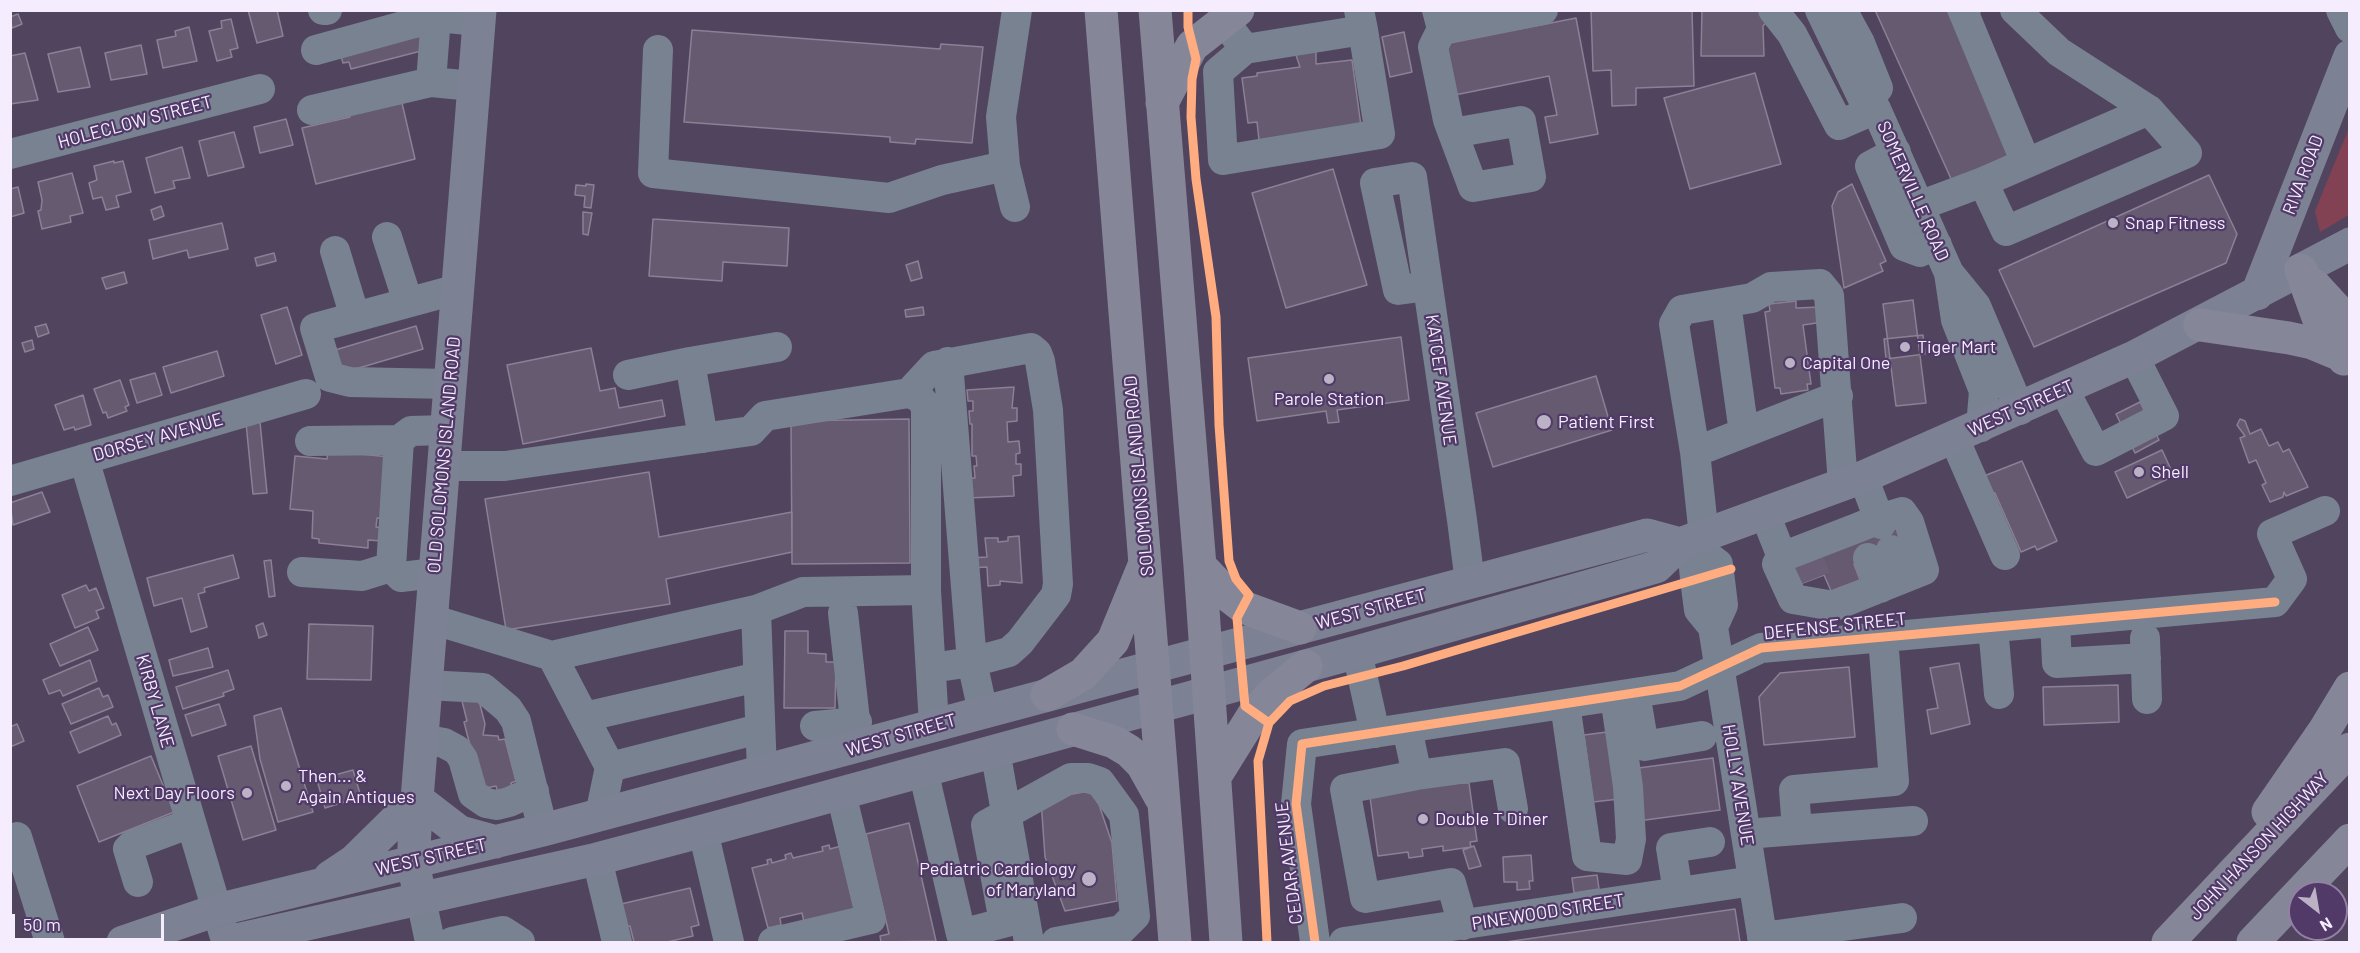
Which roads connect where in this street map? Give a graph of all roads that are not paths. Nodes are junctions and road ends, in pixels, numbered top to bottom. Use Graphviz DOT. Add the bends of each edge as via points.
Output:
graph roads {
  1 [pos="1017,10"];
  2 [pos="1101,10"];
  3 [pos="1155,10"];
  4 [pos="1544,10"];
  5 [pos="1773,10"];
  6 [pos="1966,10"];
  7 [pos="2015,10"];
  8 [pos="2341,10"];
  9 [pos="1231,15"];
  10 [pos="479,16"];
  11 [pos="436,18"];
  12 [pos="1838,18"];
  13 [pos="1361,20"];
  14 [pos="1440,20"];
  15 [pos="2349,28"];
  16 [pos="1799,46"];
  17 [pos="1245,49"];
  18 [pos="316,50"];
  19 [pos="658,50"];
  20 [pos="2349,57"];
  21 [pos="431,82"];
  22 [pos="473,86"];
  23 [pos="260,90"];
  24 [pos="1162,103"];
  25 [pos="2349,108"];
  26 [pos="1876,109"];
  27 [pos="312,110"];
  28 [pos="2149,110"];
  29 [pos="1453,133"];
  30 [pos="1896,152"];
  31 [pos="10,154"];
  32 [pos="2026,163"];
  33 [pos="1005,166"];
  34 [pos="1412,177"];
  35 [pos="1983,182"];
  36 [pos="1919,206"];
  37 [pos="1015,207"];
  38 [pos="387,237"];
  39 [pos="2349,244"];
  40 [pos="1937,245"];
  41 [pos="335,251"];
  42 [pos="2301,270"];
  43 [pos="1950,273"];
  44 [pos="458,289"];
  45 [pos="2257,294"];
  46 [pos="408,302"];
  47 [pos="1726,303"];
  48 [pos="355,317"];
  49 [pos="2349,324"];
  50 [pos="2200,325"];
  51 [pos="777,347"];
  52 [pos="2134,357"];
  53 [pos="2345,360"];
  54 [pos="690,362"];
  55 [pos="948,362"];
  56 [pos="628,375"];
  57 [pos="450,384"];
  58 [pos="318,385"];
  59 [pos="2064,390"];
  60 [pos="909,393"];
  61 [pos="1838,396"];
  62 [pos="2020,410"];
  63 [pos="446,430"];
  64 [pos="1968,432"];
  65 [pos="1744,433"];
  66 [pos="703,438"];
  67 [pos="399,440"];
  68 [pos="310,441"];
  69 [pos="1695,452"];
  70 [pos="84,459"];
  71 [pos="443,466"];
  72 [pos="10,481"];
  73 [pos="1853,481"];
  74 [pos="2325,511"];
  75 [pos="1765,514"];
  76 [pos="1873,535"];
  77 [pos="1696,545"];
  78 [pos="2005,555"];
  79 [pos="1146,560"];
  80 [pos="1200,566"];
  81 [pos="391,567"];
  82 [pos="1807,568"];
  83 [pos="302,572"];
  84 [pos="435,573"];
  85 [pos="1470,582"];
  86 [pos="1891,583"];
  87 [pos="926,590"];
  88 [pos="756,610"];
  89 [pos="843,613"];
  90 [pos="2143,614"];
  91 [pos="431,619"];
  92 [pos="2055,622"];
  93 [pos="1993,627"];
  94 [pos="1300,628"];
  95 [pos="1883,637"];
  96 [pos="1207,652"];
  97 [pos="1358,652"];
  98 [pos="552,656"];
  99 [pos="2146,658"];
  100 [pos="972,662"];
  101 [pos="1154,666"];
  102 [pos="1306,666"];
  103 [pos="931,668"];
  104 [pos="1720,668"];
  105 [pos="758,677"];
  106 [pos="426,685"];
  107 [pos="2349,688"];
  108 [pos="1210,691"];
  109 [pos="1999,694"];
  110 [pos="1047,695"];
  111 [pos="1625,695"];
  112 [pos="2147,699"];
  113 [pos="1565,704"];
  114 [pos="1157,705"];
  115 [pos="982,712"];
  116 [pos="584,717"];
  117 [pos="934,725"];
  118 [pos="815,726"];
  119 [pos="1407,728"];
  120 [pos="759,729"];
  121 [pos="1072,729"];
  122 [pos="1375,733"];
  123 [pos="857,734"];
  124 [pos="1702,736"];
  125 [pos="422,739"];
  126 [pos="1302,744"];
  127 [pos="2349,749"];
  128 [pos="995,750"];
  129 [pos="610,767"];
  130 [pos="923,770"];
  131 [pos="762,772"];
  132 [pos="1216,775"];
  133 [pos="1417,775"];
  134 [pos="534,791"];
  135 [pos="841,793"];
  136 [pos="417,800"];
  137 [pos="1164,802"];
  138 [pos="1512,809"];
  139 [pos="600,815"];
  140 [pos="1005,815"];
  141 [pos="1913,821"];
  142 [pos="191,823"];
  143 [pos="1797,830"];
  144 [pos="543,831"];
  145 [pos="703,831"];
  146 [pos="1746,834"];
  147 [pos="17,837"];
  148 [pos="2349,840"];
  149 [pos="496,842"];
  150 [pos="1710,842"];
  151 [pos="2349,854"];
  152 [pos="597,859"];
  153 [pos="1627,860"];
  154 [pos="413,862"];
  155 [pos="19,873"];
  156 [pos="1753,881"];
  157 [pos="2325,881"];
  158 [pos="138,882"];
  159 [pos="319,884"];
  160 [pos="1678,892"];
  161 [pos="1636,898"];
  162 [pos="421,899"];
  163 [pos="2202,907"];
  164 [pos="217,910"];
  165 [pos="1902,918"];
  166 [pos="1463,925"];
  167 [pos="2288,925"];
  168 [pos="1019,927"];
  169 [pos="1762,940"];
  170 [pos="50,942"];
  171 [pos="123,942"];
  172 [pos="227,942"];
  173 [pos="430,942"];
  174 [pos="452,942"];
  175 [pos="520,942"];
  176 [pos="616,942"];
  177 [pos="729,942"];
  178 [pos="773,942"];
  179 [pos="1056,942"];
  180 [pos="1175,942"];
  181 [pos="1226,942"];
  182 [pos="1316,942"];
  183 [pos="1344,942"];
  184 [pos="2168,942"];
  185 [pos="2253,942"];
  186 [pos="2273,942"];
  1 -- 33 [label="street" via="1001,117"];
  2 -- 79 [label="highway, SOLOMONS ISLAND ROAD"];
  3 -- 24 [label="highway"];
  4 -- 14 [label="street"];
  5 -- 16 [label="street"];
  6 -- 32 [label="street" via="1963,11"];
  7 -- 28 [label="street" via="2059,52"];
  8 -- 15 [label="street"];
  9 -- 17 [label="street"];
  9 -- 24 [label="highway" via="1192,46"];
  10 -- 11 [label="street"];
  10 -- 22 [label="main road, OLD SOLOMONS ISLAND ROAD"];
  11 -- 18 [label="street"];
  11 -- 21 [label="street"];
  12 -- 16 [label="street"];
  12 -- 26 [label="street, SOMERVILLE ROAD" via="1879,87"];
  13 -- 17 [label="street"];
  13 -- 17 [label="street" via="1380,134 1223,160 1218,72"];
  14 -- 29 [label="street" via="1433,47"];
  16 -- 26 [label="street" via="1839,125"];
  19 -- 33 [label="street" via="653,173 889,198 942,180"];
  20 -- 45 [label="main road, RIVA ROAD"];
  21 -- 22 [label="street"];
  21 -- 27 [label="street"];
  22 -- 44 [label="main road, OLD SOLOMONS ISLAND ROAD"];
  23 -- 31 [label="street, HOLECLOW STREET"];
  24 -- 80 [label="highway"];
  25 -- 42 [label="main road, RIVA ROAD" via="2302,227"];
  26 -- 30 [label="street, SOMERVILLE ROAD"];
  28 -- 32 [label="street"];
  28 -- 35 [label="street" via="2187,153 2006,231"];
  30 -- 36 [label="street, SOMERVILLE ROAD"];
  30 -- 40 [label="street" via="1870,166 1904,246 1920,252"];
  32 -- 35 [label="street"];
  33 -- 37 [label="street"];
  34 -- 85 [label="street, KATCEF AVENUE"];
  35 -- 36 [label="street"];
  36 -- 40 [label="street, SOMERVILLE ROAD"];
  38 -- 46 [label="street"];
  39 -- 42 [label="main road, WEST STREET"];
  40 -- 43 [label="street, SOMERVILLE ROAD"];
  41 -- 48 [label="street"];
  42 -- 45 [label="main road, WEST STREET"];
  42 -- 49 [label="highway"];
  42 -- 53 [label="highway" via="2320,323"];
  43 -- 62 [label="street, SOMERVILLE ROAD" via="1976,306"];
  43 -- 64 [label="street, SOMERVILLE ROAD" via="1956,320 1984,392"];
  44 -- 46 [label="street"];
  44 -- 57 [label="main road, OLD SOLOMONS ISLAND ROAD"];
  45 -- 50 [label="main road, WEST STREET"];
  46 -- 48 [label="street"];
  47 -- 61 [label="street" via="1752,298 1771,286 1820,284 1829,295"];
  47 -- 65 [label="street"];
  47 -- 69 [label="street" via="1682,310 1674,324"];
  48 -- 58 [label="street" via="315,328"];
  50 -- 52 [label="main road, WEST STREET"];
  50 -- 53 [label="highway" via="2312,343"];
  51 -- 54 [label="street"];
  52 -- 59 [label="main road, WEST STREET"];
  52 -- 59 [label="street" via="2164,416 2096,451"];
  54 -- 56 [label="street"];
  54 -- 66 [label="street"];
  55 -- 60 [label="street" via="934,366"];
  55 -- 100 [label="street"];
  55 -- 100 [label="street" via="1031,348 1037,353 1048,410 1056,595 1009,652"];
  57 -- 58 [label="street, DORSEY AVENUE"];
  57 -- 63 [label="main road, OLD SOLOMONS ISLAND ROAD"];
  58 -- 70 [label="street, DORSEY AVENUE"];
  59 -- 62 [label="main road, WEST STREET"];
  60 -- 66 [label="street" via="765,416 752,431"];
  60 -- 87 [label="street" via="926,406"];
  61 -- 65 [label="street"];
  61 -- 73 [label="street"];
  62 -- 64 [label="main road, WEST STREET"];
  63 -- 67 [label="street" via="411,431"];
  63 -- 71 [label="main road, OLD SOLOMONS ISLAND ROAD"];
  64 -- 73 [label="main road, WEST STREET"];
  64 -- 78 [label="street"];
  65 -- 69 [label="street"];
  66 -- 71 [label="street" via="505,466"];
  67 -- 68 [label="street"];
  67 -- 81 [label="street"];
  69 -- 77 [label="street"];
  70 -- 72 [label="street, DORSEY AVENUE"];
  70 -- 142 [label="street, KIRBY LANE"];
  71 -- 84 [label="main road, OLD SOLOMONS ISLAND ROAD"];
  73 -- 75 [label="main road, WEST STREET"];
  73 -- 76 [label="street"];
  74 -- 90 [label="street, DEFENSE STREET" via="2272,534 2292,579 2275,602"];
  75 -- 77 [label="main road, WEST STREET"];
  75 -- 82 [label="street"];
  76 -- 82 [label="street"];
  76 -- 86 [label="street"];
  76 -- 86 [label="street" via="1902,512 1909,522 1924,570"];
  77 -- 85 [label="main road, WEST STREET" via="1647,535"];
  77 -- 97 [label="main road, WEST STREET" via="1656,567"];
  77 -- 104 [label="street, HOLLY AVENUE" via="1694,568 1699,610 1713,627"];
  79 -- 101 [label="highway, SOLOMONS ISLAND ROAD"];
  79 -- 110 [label="highway" via="1113,641 1083,674"];
  80 -- 94 [label="highway" via="1243,607"];
  80 -- 96 [label="highway"];
  81 -- 83 [label="street" via="362,576"];
  81 -- 84 [label="street" via="401,577"];
  82 -- 86 [label="street" via="1834,606"];
  84 -- 91 [label="main road, OLD SOLOMONS ISLAND ROAD"];
  85 -- 94 [label="main road, WEST STREET"];
  87 -- 88 [label="street" via="803,592"];
  87 -- 103 [label="street"];
  88 -- 98 [label="street"];
  88 -- 105 [label="street"];
  89 -- 123 [label="street"];
  90 -- 92 [label="street, DEFENSE STREET"];
  90 -- 99 [label="street"];
  91 -- 98 [label="street"];
  91 -- 106 [label="main road, OLD SOLOMONS ISLAND ROAD"];
  92 -- 93 [label="street, DEFENSE STREET"];
  92 -- 99 [label="street" via="2057,663"];
  93 -- 95 [label="street, DEFENSE STREET"];
  93 -- 109 [label="street"];
  94 -- 96 [label="main road, WEST STREET"];
  95 -- 104 [label="street, DEFENSE STREET" via="1761,648"];
  95 -- 143 [label="street" via="1894,781 1794,790"];
  96 -- 101 [label="main road, WEST STREET"];
  96 -- 108 [label="highway"];
  97 -- 102 [label="main road, WEST STREET"];
  97 -- 122 [label="street"];
  98 -- 116 [label="street"];
  99 -- 112 [label="street"];
  100 -- 103 [label="street"];
  100 -- 115 [label="street"];
  101 -- 110 [label="main road, WEST STREET"];
  101 -- 114 [label="highway, SOLOMONS ISLAND ROAD"];
  102 -- 108 [label="main road, WEST STREET"];
  102 -- 132 [label="highway" via="1254,714"];
  103 -- 117 [label="street"];
  104 -- 111 [label="street, DEFENSE STREET" via="1680,686"];
  104 -- 146 [label="street, HOLLY AVENUE"];
  105 -- 116 [label="street"];
  105 -- 120 [label="street"];
  106 -- 125 [label="main road, OLD SOLOMONS ISLAND ROAD"];
  106 -- 134 [label="street" via="483,688 508,708 516,721"];
  107 -- 163 [label="highway" via="2324,731"];
  108 -- 114 [label="main road, WEST STREET"];
  108 -- 132 [label="highway"];
  110 -- 115 [label="main road, WEST STREET"];
  111 -- 113 [label="street, DEFENSE STREET"];
  111 -- 124 [label="street" via="1644,746"];
  111 -- 153 [label="street" via="1631,839"];
  113 -- 119 [label="street, DEFENSE STREET"];
  113 -- 153 [label="street" via="1587,856"];
  114 -- 121 [label="main road, WEST STREET"];
  114 -- 137 [label="highway, SOLOMONS ISLAND ROAD"];
  115 -- 117 [label="main road, WEST STREET"];
  116 -- 129 [label="street"];
  117 -- 123 [label="main road, WEST STREET"];
  118 -- 123 [label="street"];
  119 -- 122 [label="street, DEFENSE STREET"];
  119 -- 133 [label="street"];
  120 -- 129 [label="street"];
  120 -- 131 [label="street"];
  121 -- 128 [label="main road, WEST STREET"];
  121 -- 137 [label="highway" via="1129,751 1142,764"];
  122 -- 126 [label="street, DEFENSE STREET"];
  123 -- 131 [label="main road, WEST STREET"];
  125 -- 134 [label="street" via="457,750 473,794 486,803 509,802"];
  125 -- 136 [label="main road, OLD SOLOMONS ISLAND ROAD"];
  126 -- 182 [label="street, CEDAR AVENUE" via="1296,804"];
  127 -- 163 [label="highway, JOHN HANSON HIGHWAY"];
  128 -- 130 [label="main road, WEST STREET"];
  128 -- 140 [label="street"];
  129 -- 139 [label="street"];
  130 -- 135 [label="main road, WEST STREET"];
  130 -- 168 [label="street" via="961,934"];
  131 -- 139 [label="main road, WEST STREET"];
  131 -- 145 [label="main road" via="709,809"];
  132 -- 181 [label="highway"];
  133 -- 138 [label="street" via="1505,763"];
  133 -- 166 [label="street" via="1345,789 1365,898 1451,883"];
  134 -- 144 [label="street"];
  135 -- 145 [label="main road, WEST STREET"];
  135 -- 178 [label="street" via="872,919"];
  136 -- 149 [label="main road" via="460,832"];
  136 -- 154 [label="main road, OLD SOLOMONS ISLAND ROAD"];
  136 -- 159 [label="main road" via="354,861"];
  137 -- 180 [label="highway, SOLOMONS ISLAND ROAD"];
  139 -- 144 [label="main road, WEST STREET"];
  140 -- 168 [label="street"];
  140 -- 179 [label="street" via="1071,778 1088,777 1100,782 1124,815 1135,916 1121,930"];
  141 -- 143 [label="street"];
  142 -- 158 [label="street" via="128,849"];
  142 -- 164 [label="street, KIRBY LANE"];
  143 -- 146 [label="street"];
  144 -- 149 [label="main road, WEST STREET"];
  145 -- 152 [label="main road, WEST STREET"];
  145 -- 177 [label="street"];
  146 -- 156 [label="street, HOLLY AVENUE"];
  147 -- 155 [label="street"];
  148 -- 185 [label="highway"];
  149 -- 154 [label="main road, WEST STREET"];
  150 -- 160 [label="street" via="1671,848"];
  151 -- 157 [label="highway"];
  152 -- 162 [label="main road, WEST STREET"];
  152 -- 176 [label="street"];
  153 -- 161 [label="street"];
  154 -- 159 [label="main road, WEST STREET"];
  154 -- 162 [label="main road, OLD SOLOMONS ISLAND ROAD"];
  155 -- 170 [label="street"];
  156 -- 160 [label="street, PINEWOOD STREET"];
  156 -- 169 [label="street, HOLLY AVENUE"];
  159 -- 164 [label="main road, WEST STREET"];
  160 -- 161 [label="street, PINEWOOD STREET"];
  161 -- 166 [label="street, PINEWOOD STREET"];
  162 -- 172 [label="main road, WEST STREET"];
  162 -- 173 [label="street"];
  163 -- 184 [label="highway, JOHN HANSON HIGHWAY"];
  164 -- 171 [label="main road, WEST STREET"];
  164 -- 172 [label="street, KIRBY LANE"];
  165 -- 169 [label="street"];
  166 -- 183 [label="street, PINEWOOD STREET"];
  167 -- 186 [label="highway"];
  174 -- 175 [label="street" via="503,931"];
}
